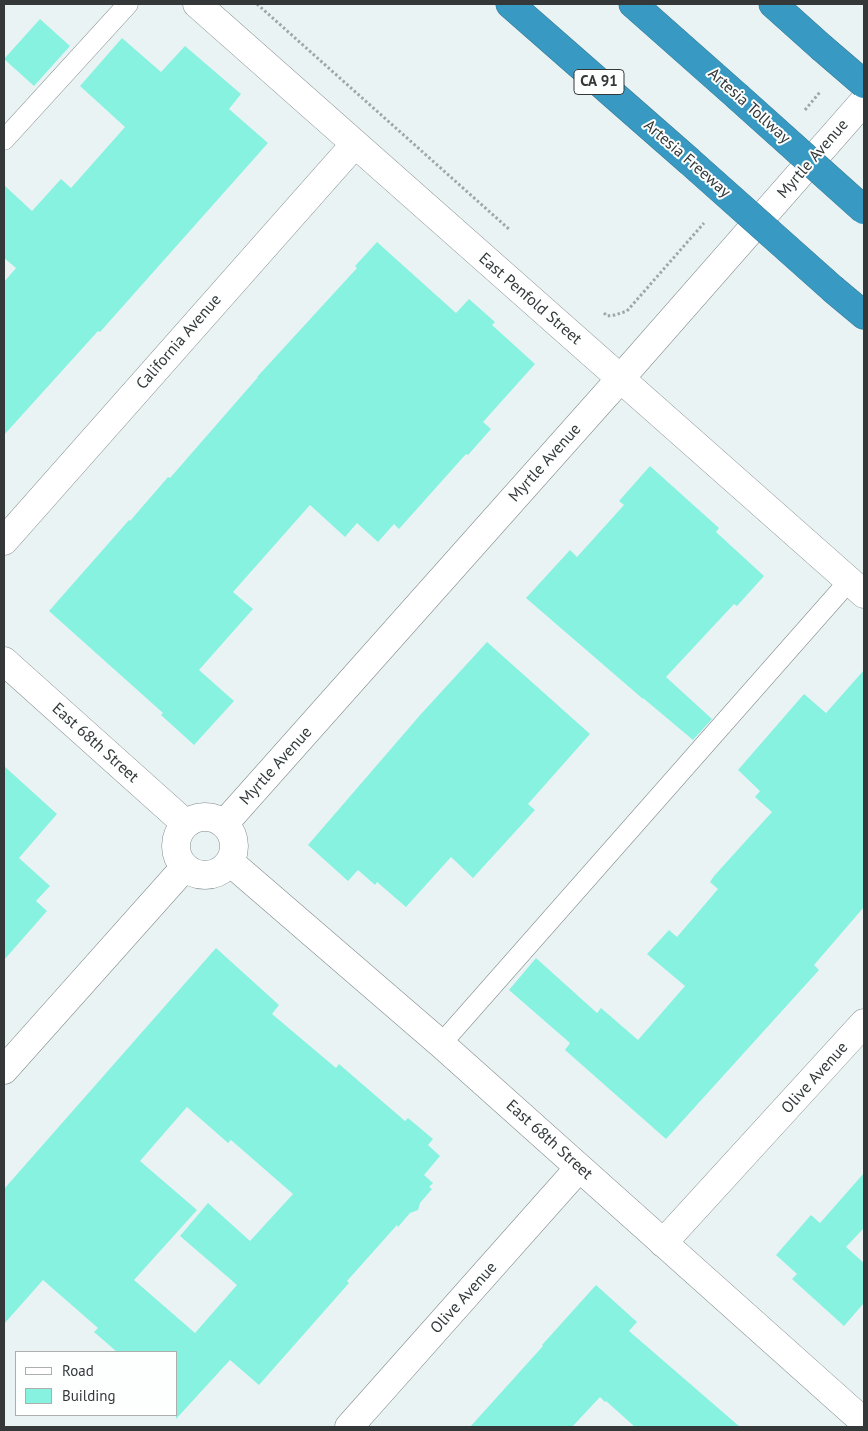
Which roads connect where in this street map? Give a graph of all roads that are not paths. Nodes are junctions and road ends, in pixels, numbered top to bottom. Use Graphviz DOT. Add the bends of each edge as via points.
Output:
graph roads {
  1 [pos="128,4"];
  2 [pos="197,4"];
  3 [pos="510,4"];
  4 [pos="633,4"];
  5 [pos="773,4"];
  6 [pos="864,84"];
  7 [pos="864,101"];
  8 [pos="4,140"];
  9 [pos="355,144"];
  10 [pos="864,210"];
  11 [pos="864,315"];
  12 [pos="620,379"];
  13 [pos="4,541"];
  14 [pos="857,588"];
  15 [pos="4,661"];
  16 [pos="186,824"];
  17 [pos="224,824"];
  18 [pos="230,862"];
  19 [pos="186,867"];
  20 [pos="864,1023"];
  21 [pos="441,1044"];
  22 [pos="4,1070"];
  23 [pos="579,1168"];
  24 [pos="663,1243"];
  25 [pos="864,1422"];
  26 [pos="349,1427"];
  1 -- 8 [label="lane"];
  2 -- 9 [label="street, East Penfold Street"];
  3 -- 11 [label="highway, Artesia Freeway / CA 91, bridge"];
  4 -- 10 [label="highway, Artesia Tollway, bridge"];
  5 -- 6 [label="highway, bridge"];
  7 -- 12 [label="street, Myrtle Avenue"];
  9 -- 12 [label="street, East Penfold Street"];
  9 -- 13 [label="street, California Avenue"];
  12 -- 14 [label="street, East Penfold Street"];
  12 -- 17 [label="street, Myrtle Avenue"];
  14 -- 21 [label="lane"];
  15 -- 16 [label="street, East 68th Street"];
  16 -- 17 [label="street" via="201,817 217,819"];
  16 -- 19 [label="street" via="180,831 176,850"];
  17 -- 18 [label="street" via="230,830 235,847"];
  18 -- 19 [label="street" via="213,874 204,875"];
  18 -- 21 [label="street, East 68th Street"];
  19 -- 22 [label="street"];
  20 -- 24 [label="street, Olive Avenue"];
  21 -- 23 [label="street, East 68th Street"];
  23 -- 24 [label="street, East 68th Street"];
  23 -- 26 [label="street, Olive Avenue"];
  24 -- 25 [label="street, East 68th Street"];
}
